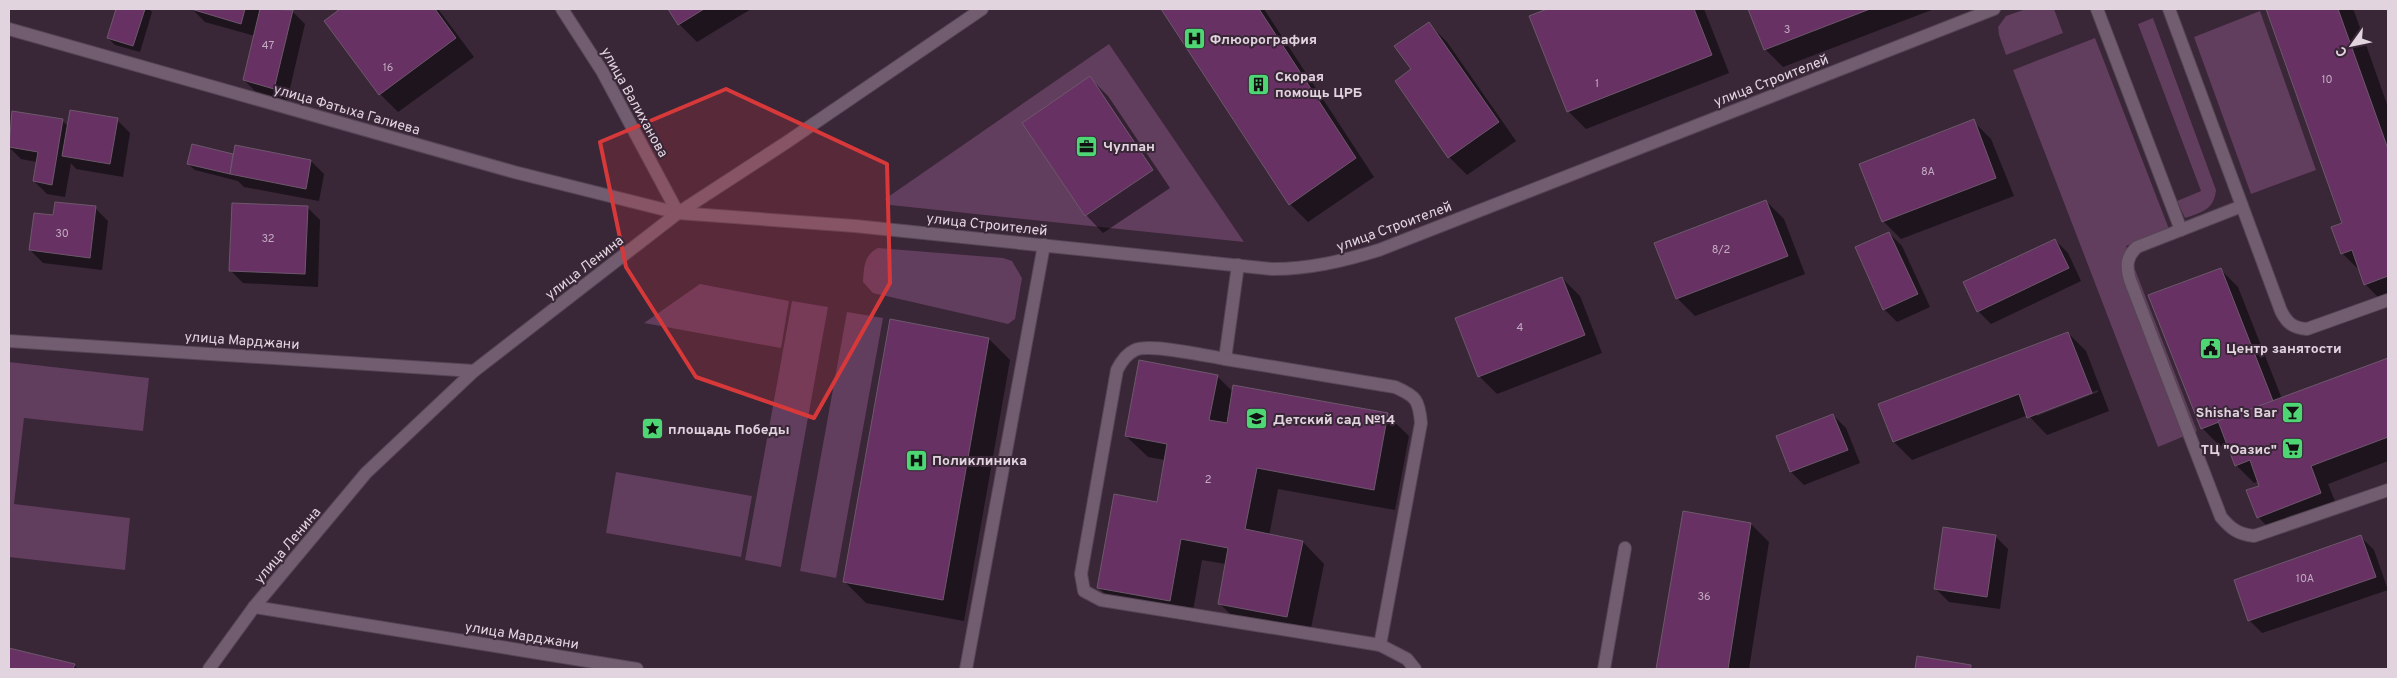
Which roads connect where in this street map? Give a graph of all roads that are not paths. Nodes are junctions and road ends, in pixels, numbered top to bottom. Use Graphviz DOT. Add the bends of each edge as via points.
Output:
graph roads {
  1 [pos="562,9"];
  2 [pos="982,9"];
  3 [pos="1994,9"];
  4 [pos="2098,9"];
  5 [pos="2169,9"];
  6 [pos="9,29"];
  7 [pos="2242,206"];
  8 [pos="678,213"];
  9 [pos="2181,230"];
  10 [pos="1044,245"];
  11 [pos="1238,265"];
  12 [pos="2388,300"];
  13 [pos="9,341"];
  14 [pos="1225,359"];
  15 [pos="474,372"];
  16 [pos="2388,490"];
  17 [pos="1625,548"];
  18 [pos="254,607"];
  19 [pos="1380,645"];
  20 [pos="209,669"];
  21 [pos="637,669"];
  22 [pos="966,669"];
  23 [pos="1415,669"];
  24 [pos="1604,669"];
  1 -- 8 [label="street, улица Валиханова" via="602,72"];
  2 -- 8 [label="street, улица Ленина"];
  3 -- 11 [label="street, улица Строителей" via="1379,250 1317,267 1295,269"];
  4 -- 9 [label="street"];
  5 -- 7 [label="street"];
  6 -- 8 [label="street, улица Фатыха Галиева" via="514,172"];
  7 -- 9 [label="street"];
  7 -- 12 [label="street" via="2287,322 2307,329"];
  8 -- 10 [label="street, улица Строителей"];
  8 -- 15 [label="street, улица Ленина"];
  9 -- 16 [label="street" via="2137,247 2127,261 2127,270 2221,517 2231,529 2242,535 2254,536"];
  10 -- 11 [label="street, улица Строителей"];
  10 -- 22 [label="street"];
  11 -- 14 [label="street"];
  13 -- 15 [label="street, улица Марджани"];
  14 -- 19 [label="street" via="1395,387 1410,394 1419,405 1421,423"];
  14 -- 19 [label="street" via="1148,347 1135,349 1123,360 1117,370 1081,574 1084,591 1101,600"];
  15 -- 18 [label="street, улица Ленина" via="366,474"];
  17 -- 24 [label="street"];
  18 -- 20 [label="street, улица Ленина"];
  18 -- 21 [label="street, улица Марджани"];
  19 -- 23 [label="street" via="1407,659"];
}
